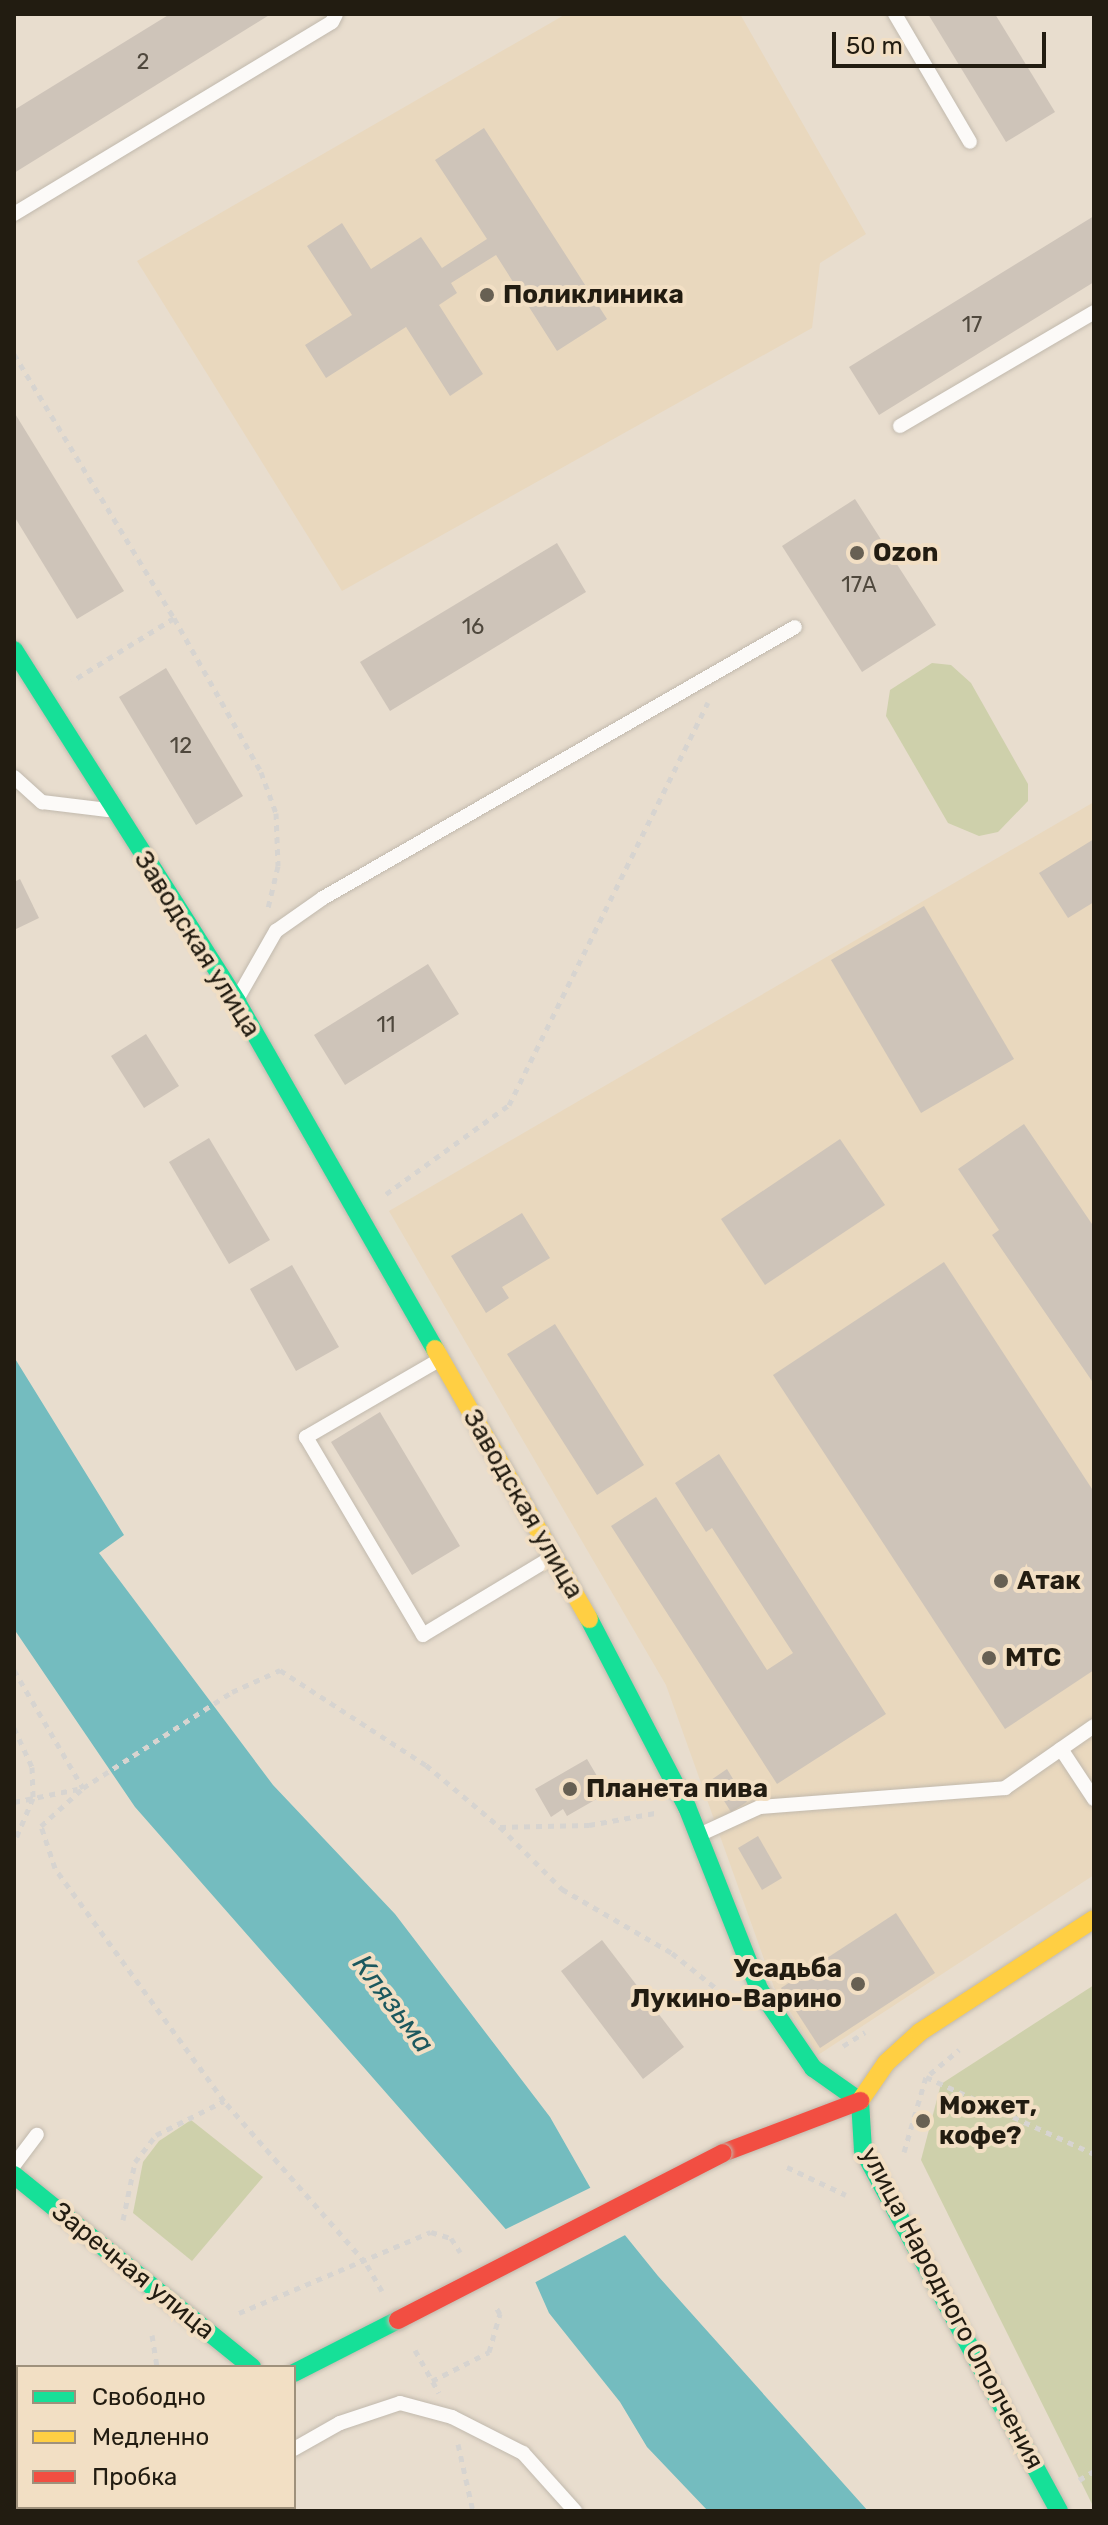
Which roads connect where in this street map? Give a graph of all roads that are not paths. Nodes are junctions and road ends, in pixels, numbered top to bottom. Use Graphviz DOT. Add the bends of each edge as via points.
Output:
graph roads {
  1 [pos="336,14"];
  2 [pos="895,14"];
  3 [pos="970,142"];
  4 [pos="14,214"];
  5 [pos="1094,312"];
  6 [pos="900,426"];
  7 [pos="795,627"];
  8 [pos="14,650"];
  9 [pos="14,777"];
  10 [pos="114,811"];
  11 [pos="237,1002"];
  12 [pos="441,1359"];
  13 [pos="553,1556"];
  14 [pos="1094,1726"];
  15 [pos="1061,1749"];
  16 [pos="1094,1799"];
  17 [pos="698,1835"];
  18 [pos="1094,1919"];
  19 [pos="860,2101"];
  20 [pos="37,2135"];
  21 [pos="14,2165"];
  22 [pos="14,2175"];
  23 [pos="250,2365"];
  24 [pos="296,2372"];
  25 [pos="296,2448"];
  26 [pos="575,2511"];
  27 [pos="1059,2511"];
  1 -- 4 [label="lane" via="332,22"];
  2 -- 3 [label="lane"];
  5 -- 6 [label="lane"];
  7 -- 11 [label="lane" via="312,906 276,931"];
  8 -- 10 [label="street, Заводская улица"];
  9 -- 10 [label="lane" via="42,802"];
  10 -- 11 [label="street, Заводская улица"];
  11 -- 12 [label="street, Заводская улица"];
  12 -- 13 [label="street, Заводская улица"];
  12 -- 13 [label="lane" via="306,1437 423,1635"];
  13 -- 17 [label="street, Заводская улица"];
  14 -- 15 [label="lane"];
  15 -- 16 [label="lane"];
  15 -- 17 [label="lane" via="1005,1788 760,1807"];
  17 -- 19 [label="street, Заводская улица" via="759,1989 813,2068"];
  18 -- 19 [label="street" via="920,2032 886,2063"];
  19 -- 24 [label="street, bridge" via="723,2153"];
  19 -- 27 [label="street, улица Народного Ополчения" via="863,2150"];
  20 -- 21 [label="lane"];
  22 -- 23 [label="street, Заречная улица"];
  25 -- 26 [label="lane" via="340,2423 400,2403 452,2417 523,2453"];
}
